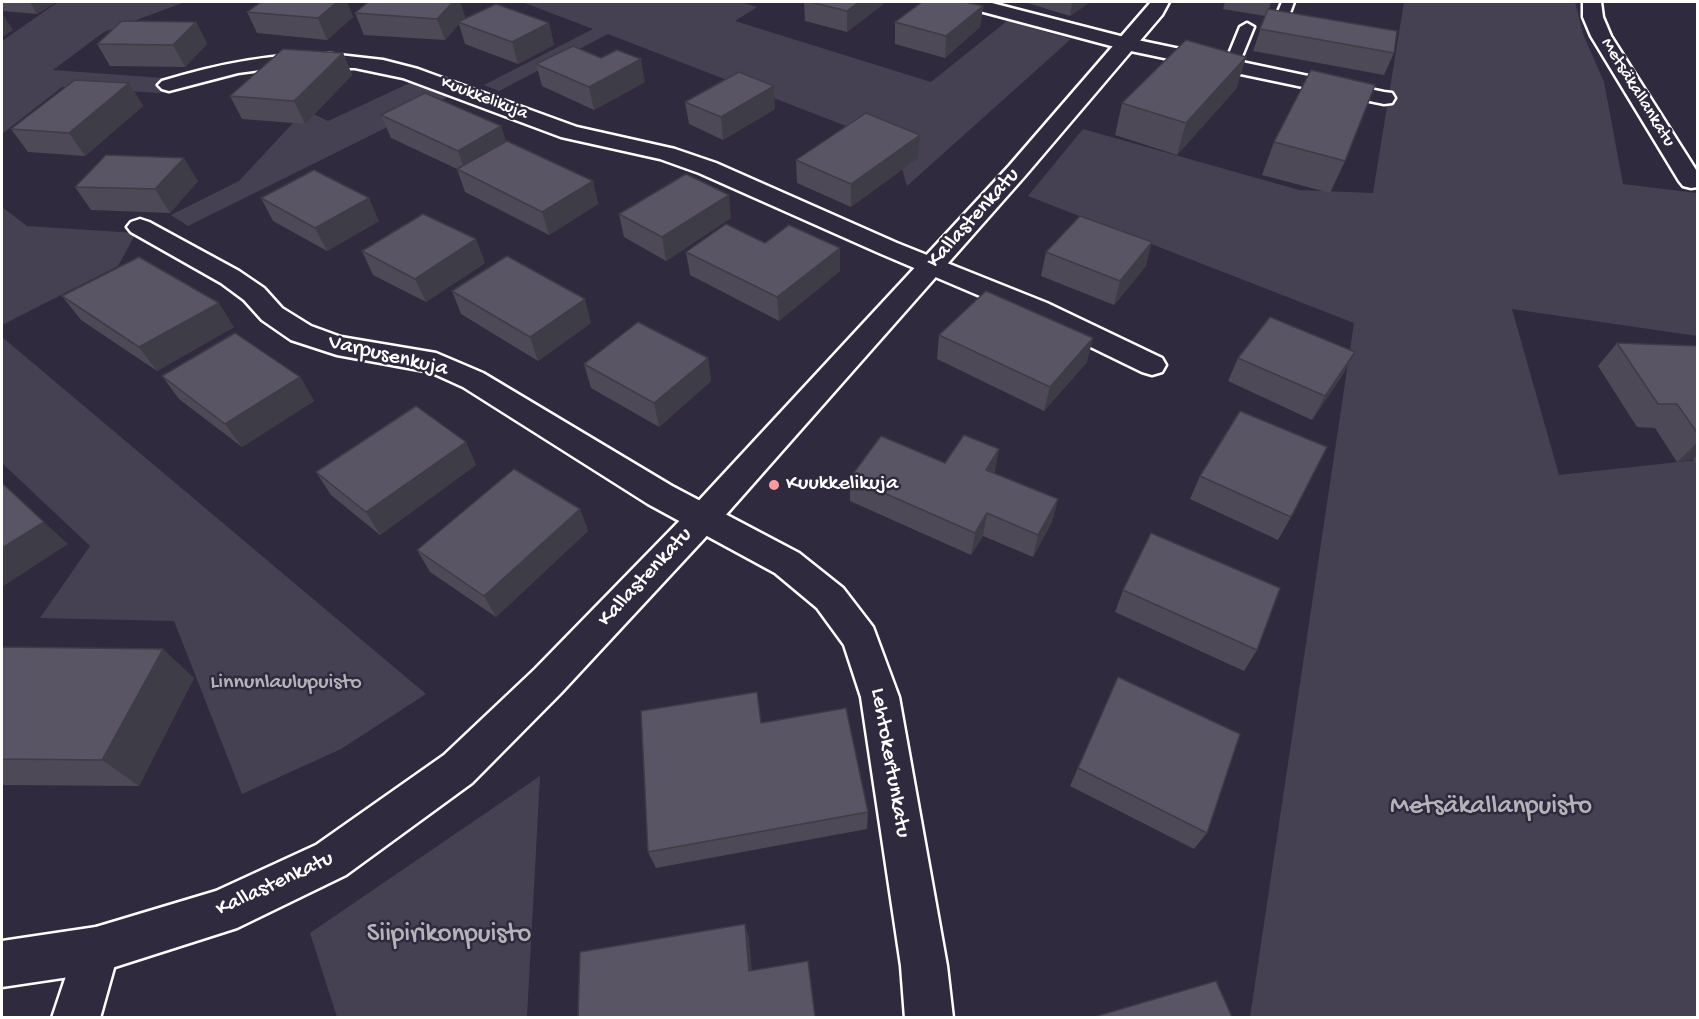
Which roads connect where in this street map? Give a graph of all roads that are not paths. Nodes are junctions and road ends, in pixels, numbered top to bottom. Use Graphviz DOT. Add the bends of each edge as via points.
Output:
graph roads {
  1 [pos="968,2"];
  2 [pos="1160,2"];
  3 [pos="1288,2"];
  4 [pos="1592,2"];
  5 [pos="1247,27"];
  6 [pos="1312,30"];
  7 [pos="1126,44"];
  8 [pos="1231,66"];
  9 [pos="169,85"];
  10 [pos="1384,98"];
  11 [pos="1691,181"];
  12 [pos="140,227"];
  13 [pos="931,266"];
  14 [pos="1152,365"];
  15 [pos="704,517"];
  16 [pos="96,950"];
  17 [pos="2,964"];
  18 [pos="76,1017"];
  19 [pos="929,1017"];
  1 -- 7 [label="street"];
  2 -- 7 [label="street, Kallastenkatu"];
  3 -- 6 [label="lane" via="1280,24"];
  4 -- 11 [label="street, Metsäkallankatu" via="1601,36"];
  5 -- 8 [label="lane"];
  7 -- 8 [label="street"];
  7 -- 13 [label="street, Kallastenkatu"];
  8 -- 10 [label="street"];
  9 -- 13 [label="street, Kuukkelikuja" via="219,70 282,59 399,69 567,131 697,164"];
  12 -- 15 [label="street, Varpusenkuja" via="230,277 254,294 272,314 301,333 337,346 436,363 473,380 660,495"];
  13 -- 14 [label="street, Kuukkelikuja" via="1058,319"];
  13 -- 15 [label="street, Kallastenkatu"];
  15 -- 16 [label="street, Kallastenkatu" via="458,770 331,861 221,912"];
  15 -- 19 [label="street, Lehtokertunkatu" via="787,563 830,598 860,638 880,697"];
  16 -- 17 [label="street, Kallastenkatu"];
  16 -- 18 [label="street"];
}
